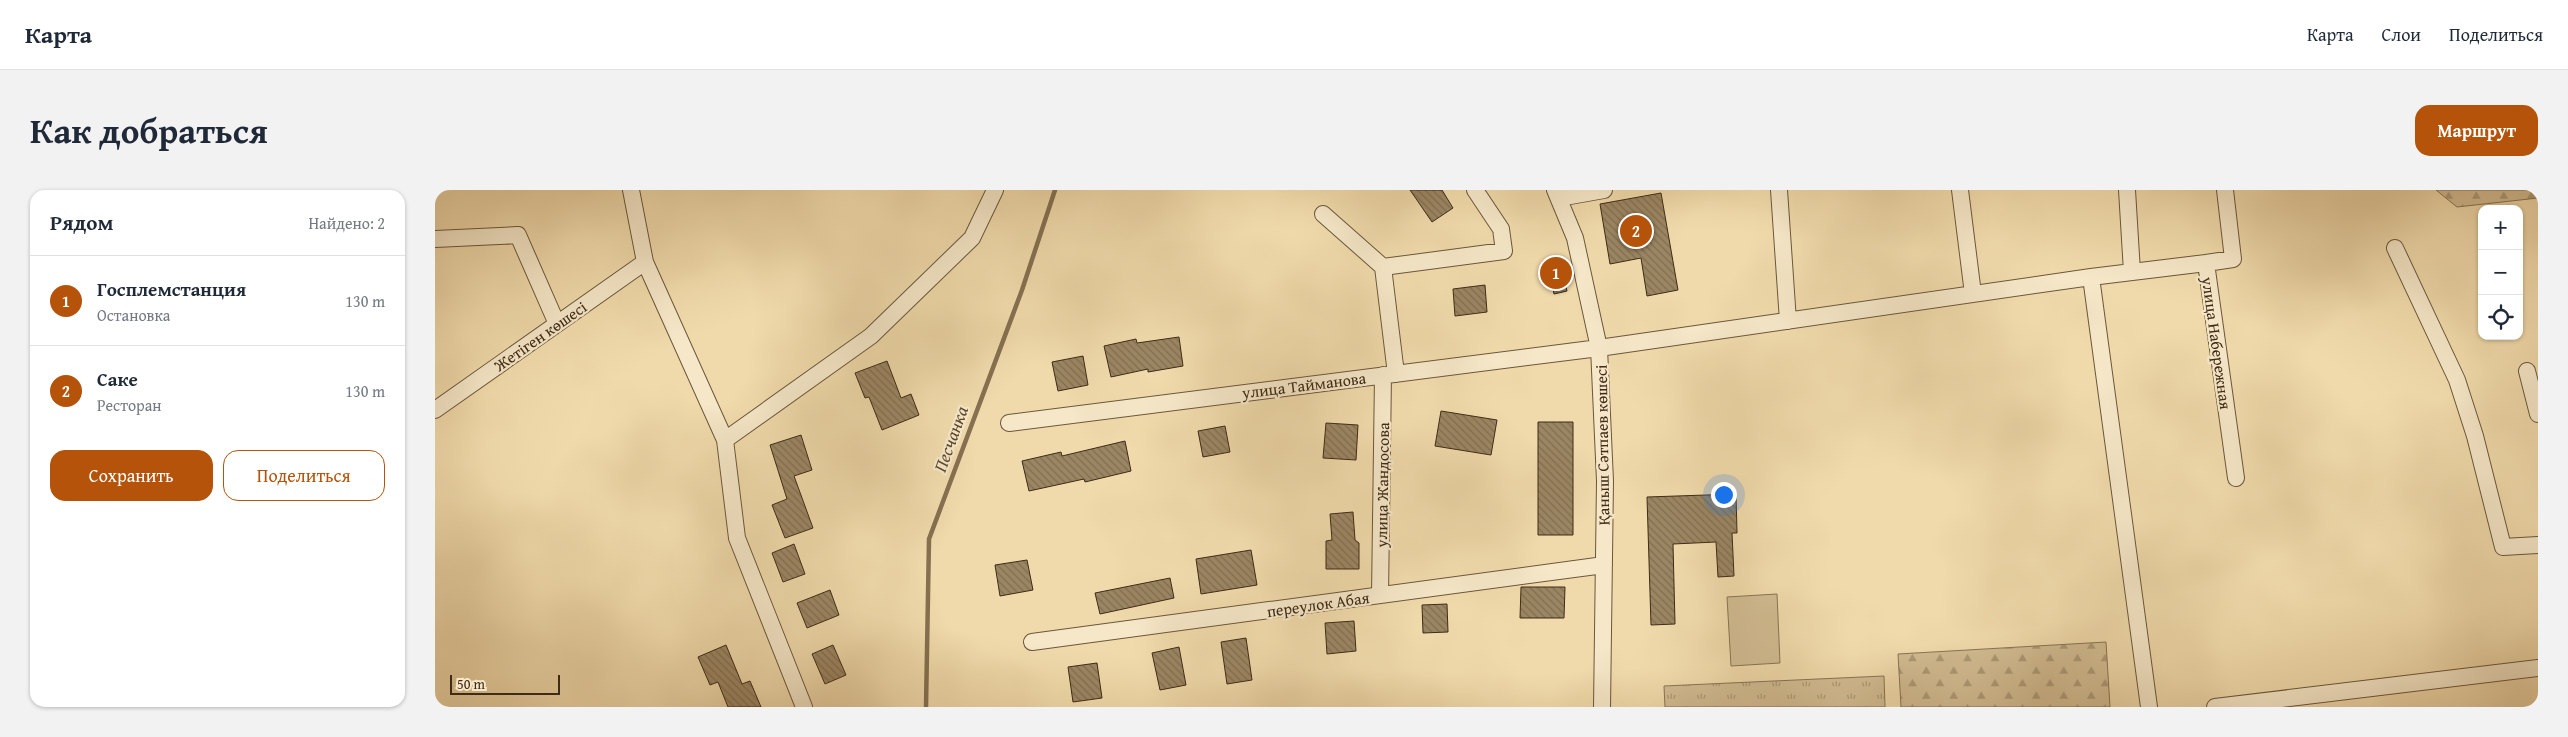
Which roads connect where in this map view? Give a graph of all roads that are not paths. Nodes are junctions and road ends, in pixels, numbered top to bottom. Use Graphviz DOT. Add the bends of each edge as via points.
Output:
graph roads {
  1 [pos="631,190"];
  2 [pos="995,190"];
  3 [pos="1475,190"];
  4 [pos="1604,190"];
  5 [pos="1779,190"];
  6 [pos="1960,190"];
  7 [pos="2127,190"];
  8 [pos="2225,190"];
  9 [pos="1557,194"];
  10 [pos="1323,214"];
  11 [pos="435,239"];
  12 [pos="2395,248"];
  13 [pos="645,262"];
  14 [pos="2205,263"];
  15 [pos="1383,267"];
  16 [pos="2132,272"];
  17 [pos="2091,277"];
  18 [pos="1973,294"];
  19 [pos="1788,321"];
  20 [pos="557,324"];
  21 [pos="1599,348"];
  22 [pos="2527,371"];
  23 [pos="1390,374"];
  24 [pos="435,410"];
  25 [pos="2538,414"];
  26 [pos="1009,423"];
  27 [pos="725,440"];
  28 [pos="2236,478"];
  29 [pos="2538,545"];
  30 [pos="1604,565"];
  31 [pos="1380,595"];
  32 [pos="1032,642"];
  33 [pos="2538,668"];
  34 [pos="2332,700"];
  35 [pos="804,707"];
  36 [pos="1602,707"];
  37 [pos="2149,707"];
  38 [pos="2215,707"];
  1 -- 13 [label="street"];
  2 -- 27 [label="street" via="972,238 871,336"];
  3 -- 15 [label="street" via="1501,229 1504,251"];
  4 -- 9 [label="street"];
  5 -- 19 [label="street"];
  6 -- 18 [label="street"];
  7 -- 16 [label="street"];
  8 -- 14 [label="street" via="2233,259"];
  9 -- 21 [label="street, Қаныш Сәтпаев көшесі" via="1575,238"];
  10 -- 15 [label="street"];
  11 -- 20 [label="street" via="518,235"];
  12 -- 29 [label="street" via="2457,380 2503,547"];
  13 -- 20 [label="street, Жетіген көшесі"];
  13 -- 27 [label="street"];
  14 -- 16 [label="street, улица Набережная"];
  14 -- 28 [label="street, улица Набережная"];
  15 -- 23 [label="street, улица Жандосова"];
  16 -- 17 [label="street, улица Набережная"];
  17 -- 18 [label="street, улица Набережная"];
  17 -- 37 [label="street"];
  18 -- 19 [label="street, улица Набережная"];
  19 -- 21 [label="street, улица Тайманова"];
  20 -- 24 [label="street, Жетіген көшесі"];
  21 -- 23 [label="street, улица Тайманова"];
  21 -- 30 [label="street, Қаныш Сәтпаев көшесі" via="1605,481"];
  22 -- 25 [label="street"];
  23 -- 26 [label="street, улица Тайманова"];
  23 -- 31 [label="street, улица Жандосова"];
  27 -- 35 [label="street" via="737,538"];
  30 -- 31 [label="street, переулок Абая"];
  30 -- 36 [label="street, Қаныш Сәтпаев көшесі"];
  31 -- 32 [label="street, переулок Абая"];
  33 -- 34 [label="street"];
  34 -- 38 [label="street"];
}
